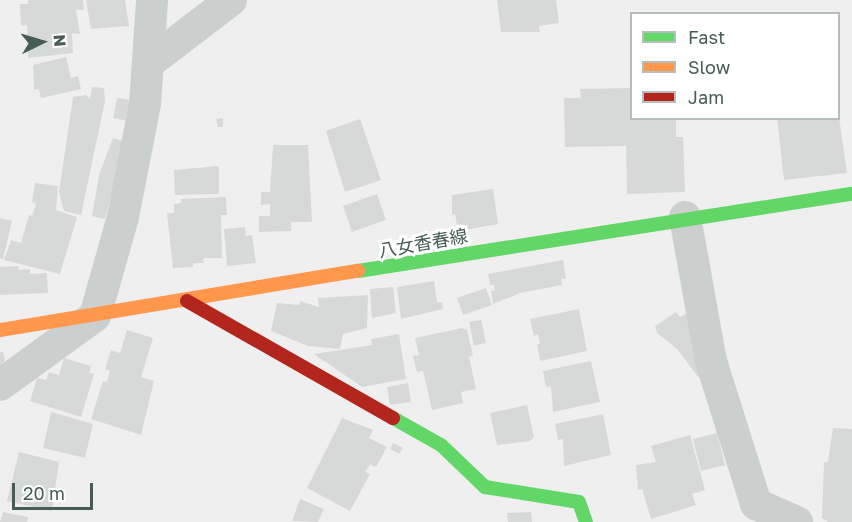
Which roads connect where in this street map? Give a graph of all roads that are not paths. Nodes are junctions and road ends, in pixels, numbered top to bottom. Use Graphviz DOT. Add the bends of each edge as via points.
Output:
graph roads {
  1 [pos="152,0"];
  2 [pos="231,0"];
  3 [pos="150,62"];
  4 [pos="852,194"];
  5 [pos="686,218"];
  6 [pos="187,301"];
  7 [pos="95,316"];
  8 [pos="0,330"];
  9 [pos="0,385"];
  10 [pos="747,513"];
  11 [pos="586,522"];
  12 [pos="796,522"];
  1 -- 3 [label="street"];
  2 -- 3 [label="street"];
  3 -- 7 [label="street" via="123,217"];
  4 -- 5 [label="main road, 八女香春線"];
  5 -- 6 [label="main road, 八女香春線"];
  5 -- 10 [label="street" via="711,361"];
  6 -- 7 [label="main road, 八女香春線"];
  6 -- 11 [label="main road" via="441,446 485,487 579,502"];
  7 -- 8 [label="main road, 八女香春線"];
  7 -- 9 [label="street"];
  10 -- 12 [label="street"];
}
